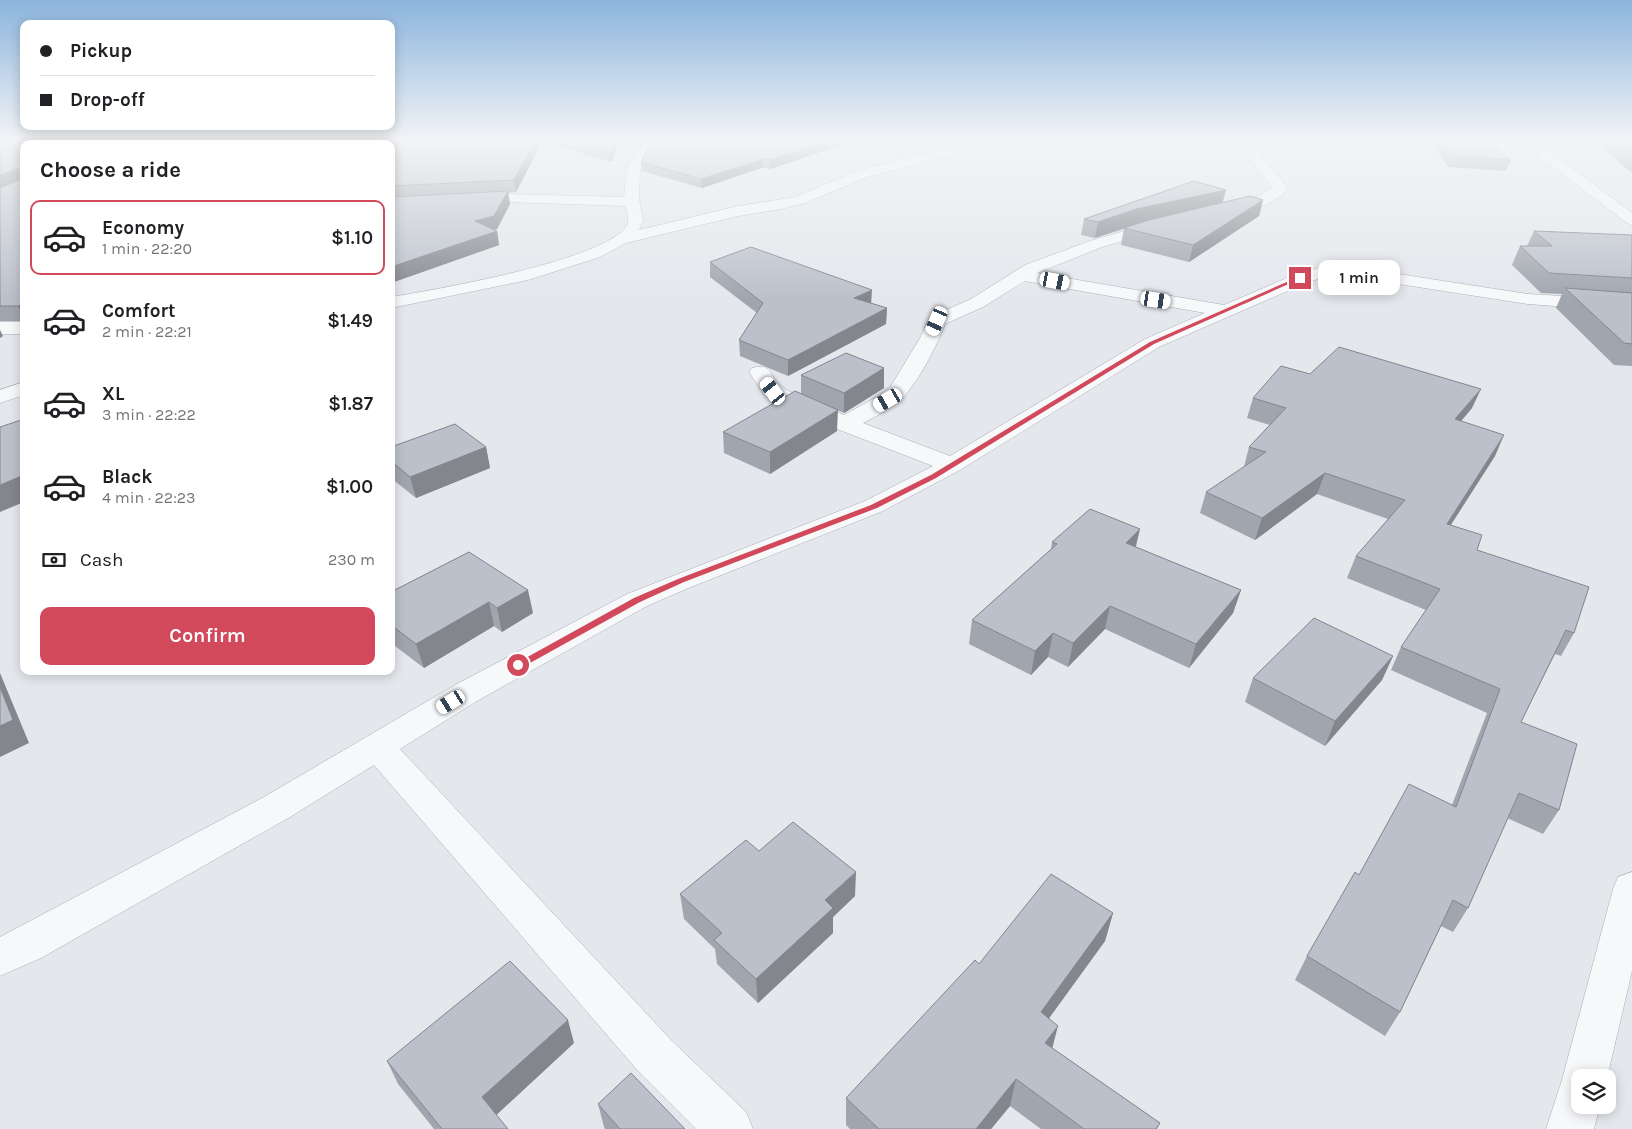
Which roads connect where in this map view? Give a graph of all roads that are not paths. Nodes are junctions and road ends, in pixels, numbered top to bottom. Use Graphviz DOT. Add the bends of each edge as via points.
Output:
graph roads {
  1 [pos="632,194"];
  2 [pos="813,194"];
  3 [pos="1277,194"];
  4 [pos="1597,194"];
  5 [pos="455,201"];
  6 [pos="632,202"];
  7 [pos="1213,214"];
  8 [pos="1632,220"];
  9 [pos="1173,222"];
  10 [pos="624,239"];
  11 [pos="1022,275"];
  12 [pos="395,302"];
  13 [pos="1632,306"];
  14 [pos="1225,311"];
  15 [pos="0,328"];
  16 [pos="20,328"];
  17 [pos="759,372"];
  18 [pos="20,389"];
  19 [pos="0,396"];
  20 [pos="845,424"];
  21 [pos="952,465"];
  22 [pos="378,747"];
  23 [pos="1632,889"];
  24 [pos="0,957"];
  25 [pos="1586,1069"];
  26 [pos="1574,1114"];
  27 [pos="729,1129"];
  28 [pos="1570,1129"];
  1 -- 6 [label="street"];
  2 -- 10 [label="street" via="792,202 738,211"];
  3 -- 7 [label="street"];
  4 -- 8 [label="street"];
  5 -- 6 [label="street" via="508,198"];
  6 -- 10 [label="street" via="635,223"];
  9 -- 11 [label="street" via="1096,244 1031,268"];
  10 -- 12 [label="street" via="602,251 507,280"];
  11 -- 14 [label="street"];
  11 -- 20 [label="street" via="977,303 937,321 899,390 888,400"];
  13 -- 14 [label="street" via="1528,299 1329,270 1300,278"];
  14 -- 21 [label="street" via="1152,343"];
  15 -- 16 [label="street"];
  17 -- 20 [label="street" via="773,391"];
  18 -- 19 [label="street"];
  20 -- 21 [label="street"];
  21 -- 22 [label="street" via="874,506 637,600 466,693"];
  22 -- 24 [label="street" via="277,806"];
  22 -- 27 [label="street" via="655,1056"];
  23 -- 25 [label="street"];
  26 -- 28 [label="street"];
}
